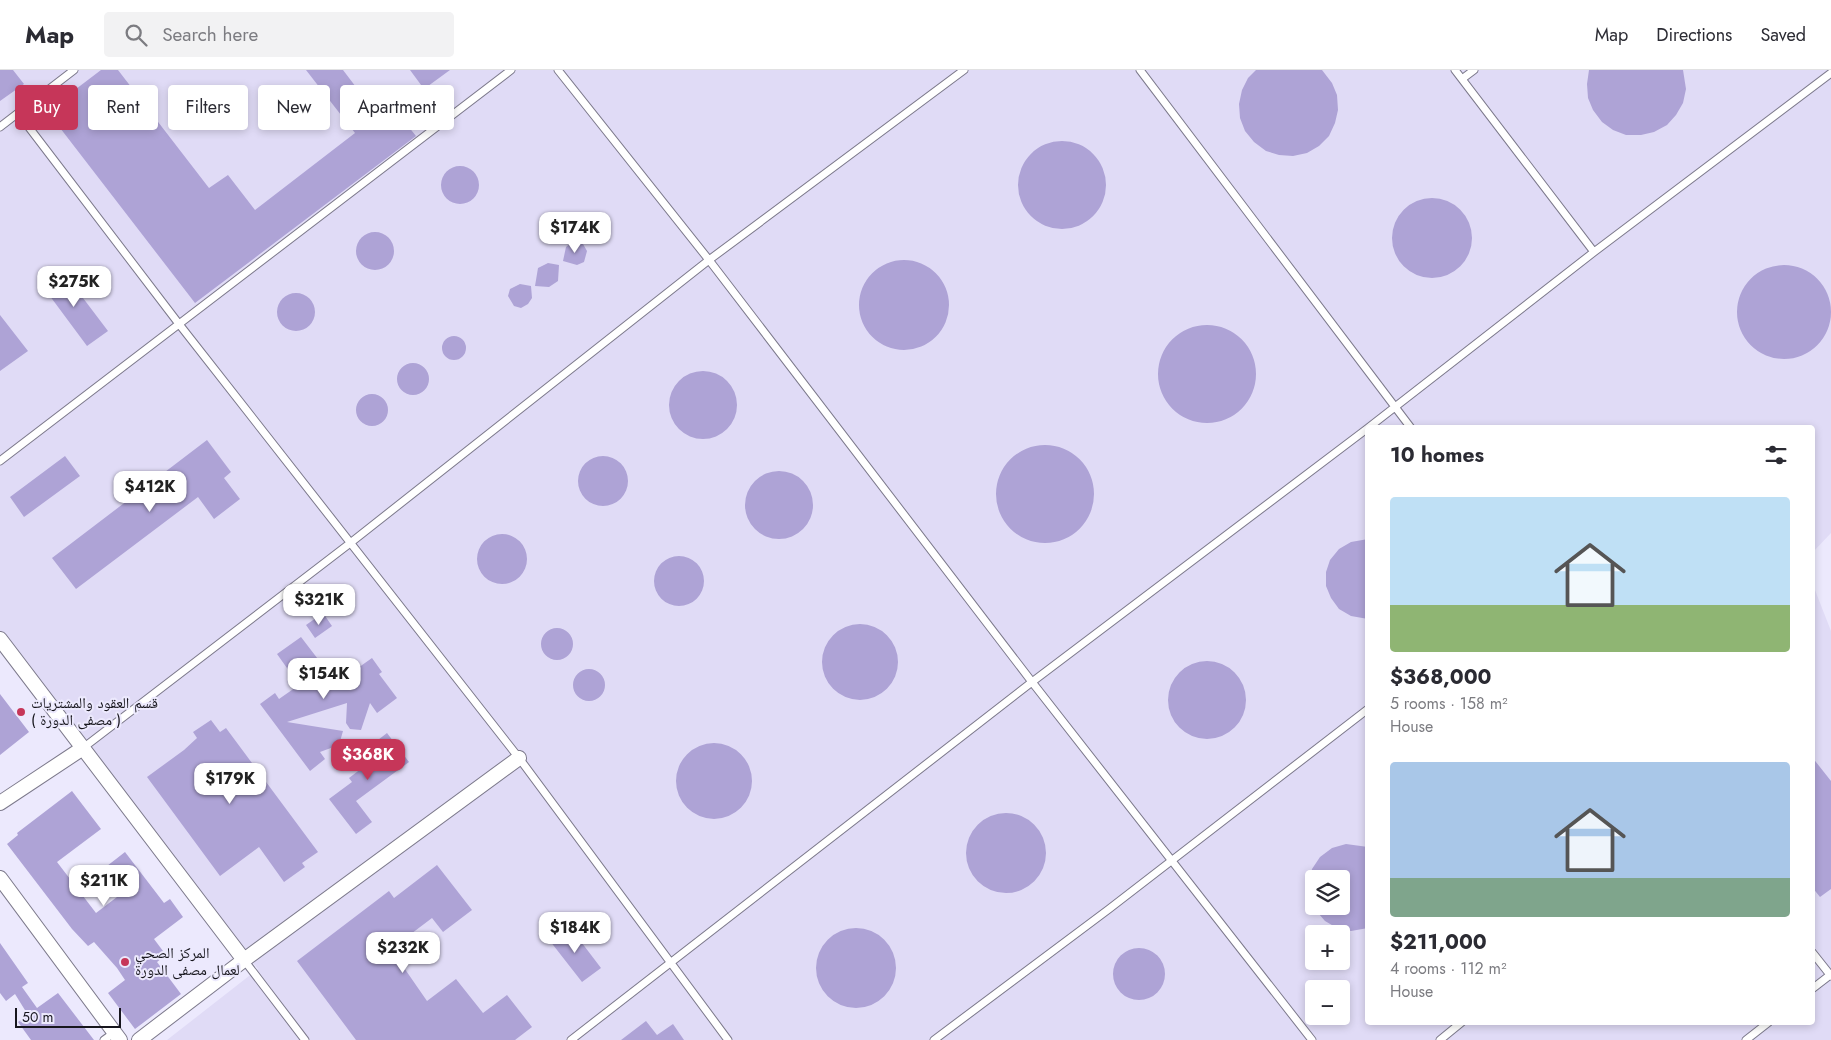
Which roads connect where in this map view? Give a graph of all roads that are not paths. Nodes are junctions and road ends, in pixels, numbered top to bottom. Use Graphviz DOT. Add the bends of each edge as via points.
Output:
graph roads {
  1 [pos="74,70"];
  2 [pos="511,70"];
  3 [pos="558,70"];
  4 [pos="964,70"];
  5 [pos="1140,70"];
  6 [pos="1455,70"];
  7 [pos="1474,70"];
  8 [pos="1831,73"];
  9 [pos="1462,79"];
  10 [pos="54,85"];
  11 [pos="15,115"];
  12 [pos="0,126"];
  13 [pos="31,130"];
  14 [pos="1594,252"];
  15 [pos="709,260"];
  16 [pos="179,324"];
  17 [pos="1396,407"];
  18 [pos="1372,425"];
  19 [pos="1409,425"];
  20 [pos="1365,430"];
  21 [pos="0,461"];
  22 [pos="349,544"];
  23 [pos="0,639"];
  24 [pos="1032,682"];
  25 [pos="1365,711"];
  26 [pos="83,748"];
  27 [pos="519,758"];
  28 [pos="0,803"];
  29 [pos="1171,860"];
  30 [pos="0,878"];
  31 [pos="1815,956"];
  32 [pos="244,960"];
  33 [pos="669,963"];
  34 [pos="1830,976"];
  35 [pos="1815,987"];
  36 [pos="1458,1025"];
  37 [pos="1765,1025"];
  38 [pos="113,1037"];
  39 [pos="139,1040"];
  40 [pos="305,1040"];
  41 [pos="570,1040"];
  42 [pos="728,1040"];
  43 [pos="934,1040"];
  44 [pos="1312,1040"];
  45 [pos="1440,1040"];
  46 [pos="1746,1040"];
  1 -- 10 [label="lane"];
  2 -- 16 [label="lane"];
  3 -- 15 [label="lane"];
  4 -- 15 [label="lane"];
  5 -- 17 [label="lane"];
  6 -- 9 [label="lane"];
  7 -- 9 [label="lane"];
  8 -- 14 [label="lane"];
  9 -- 14 [label="lane"];
  11 -- 12 [label="lane"];
  13 -- 16 [label="lane"];
  14 -- 17 [label="lane"];
  15 -- 22 [label="lane"];
  15 -- 24 [label="lane"];
  16 -- 21 [label="lane"];
  16 -- 22 [label="lane"];
  17 -- 18 [label="lane"];
  17 -- 19 [label="lane"];
  20 -- 24 [label="lane"];
  22 -- 26 [label="lane"];
  22 -- 27 [label="lane"];
  23 -- 26 [label="street"];
  24 -- 29 [label="lane"];
  24 -- 33 [label="lane"];
  25 -- 29 [label="lane"];
  26 -- 28 [label="street"];
  26 -- 32 [label="street"];
  27 -- 32 [label="street"];
  27 -- 33 [label="lane"];
  29 -- 43 [label="lane"];
  29 -- 44 [label="lane"];
  30 -- 38 [label="street"];
  31 -- 34 [label="lane"];
  32 -- 39 [label="street"];
  32 -- 40 [label="lane"];
  33 -- 41 [label="lane"];
  33 -- 42 [label="lane"];
  34 -- 35 [label="lane"];
  36 -- 45 [label="lane"];
  37 -- 46 [label="lane"];
}
